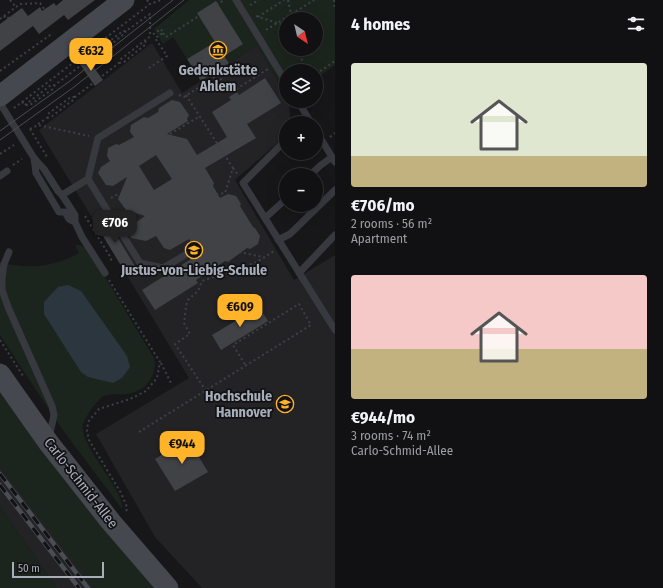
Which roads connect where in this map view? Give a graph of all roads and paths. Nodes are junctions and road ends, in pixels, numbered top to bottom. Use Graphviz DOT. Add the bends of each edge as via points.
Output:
graph roads {
  1 [pos="10,0"];
  2 [pos="147,0"];
  3 [pos="161,0"];
  4 [pos="224,0"];
  5 [pos="236,0"];
  6 [pos="284,0"];
  7 [pos="288,0"];
  8 [pos="314,0"];
  9 [pos="334,0"];
  10 [pos="150,4"];
  11 [pos="16,7"];
  12 [pos="129,8"];
  13 [pos="44,10"];
  14 [pos="242,10"];
  15 [pos="335,10"];
  16 [pos="291,12"];
  17 [pos="294,12"];
  18 [pos="4,16"];
  19 [pos="12,16"];
  20 [pos="259,16"];
  21 [pos="0,19"];
  22 [pos="138,21"];
  23 [pos="249,22"];
  24 [pos="277,23"];
  25 [pos="55,31"];
  26 [pos="163,33"];
  27 [pos="152,35"];
  28 [pos="257,35"];
  29 [pos="335,61"];
  30 [pos="276,65"];
  31 [pos="149,68"];
  32 [pos="323,69"];
  33 [pos="279,70"];
  34 [pos="0,71"];
  35 [pos="170,93"];
  36 [pos="186,95"];
  37 [pos="22,102"];
  38 [pos="0,103"];
  39 [pos="3,105"];
  40 [pos="200,116"];
  41 [pos="38,125"];
  42 [pos="170,134"];
  43 [pos="82,135"];
  44 [pos="20,136"];
  45 [pos="323,142"];
  46 [pos="14,145"];
  47 [pos="279,147"];
  48 [pos="0,154"];
  49 [pos="34,158"];
  50 [pos="22,159"];
  51 [pos="334,160"];
  52 [pos="16,163"];
  53 [pos="318,168"];
  54 [pos="7,171"];
  55 [pos="0,176"];
  56 [pos="88,179"];
  57 [pos="335,190"];
  58 [pos="62,195"];
  59 [pos="212,195"];
  60 [pos="279,205"];
  61 [pos="84,215"];
  62 [pos="265,218"];
  63 [pos="75,222"];
  64 [pos="335,235"];
  65 [pos="280,243"];
  66 [pos="9,252"];
  67 [pos="190,252"];
  68 [pos="239,252"];
  69 [pos="265,257"];
  70 [pos="105,273"];
  71 [pos="299,273"];
  72 [pos="335,330"];
  73 [pos="160,362"];
  74 [pos="246,366"];
  75 [pos="0,374"];
  76 [pos="172,385"];
  77 [pos="206,391"];
  78 [pos="139,432"];
  79 [pos="48,442"];
  80 [pos="125,517"];
  81 [pos="168,588"];
  1 -- 11 [label="path"];
  2 -- 10 [label="path"];
  3 -- 10 [label="path"];
  4 -- 26 [label="path" via="166,37"];
  5 -- 14 [label="lane"];
  6 -- 20 [label="path"];
  7 -- 16 [label="path"];
  8 -- 17 [label="path"];
  9 -- 15 [label="path"];
  10 -- 12 [label="path"];
  11 -- 13 [label="path" via="20,4 40,3"];
  11 -- 18 [label="path"];
  12 -- 22 [label="path"];
  12 -- 37 [label="path"];
  12 -- 39 [label="main road"];
  14 -- 20 [label="path"];
  14 -- 23 [label="lane"];
  18 -- 19 [label="path" via="6,19"];
  18 -- 21 [label="path"];
  20 -- 23 [label="path"];
  20 -- 24 [label="path"];
  22 -- 27 [label="path" via="150,14"];
  22 -- 37 [label="path" via="32,104 25,105"];
  23 -- 28 [label="lane"];
  24 -- 28 [label="path"];
  25 -- 34 [label="path"];
  26 -- 27 [label="path" via="160,28"];
  26 -- 31 [label="path" via="155,38 167,56"];
  27 -- 41 [label="path" via="73,100"];
  28 -- 30 [label="lane"];
  29 -- 32 [label="path"];
  30 -- 33 [label="lane"];
  30 -- 36 [label="path" via="230,93 218,75"];
  35 -- 36 [label="path" via="184,97"];
  35 -- 56 [label="lane" via="98,138"];
  36 -- 40 [label="path"];
  37 -- 39 [label="path"];
  38 -- 39 [label="lane"];
  39 -- 44 [label="lane"];
  40 -- 42 [label="path"];
  40 -- 59 [label="path" via="233,168 225,193"];
  41 -- 43 [label="path"];
  41 -- 44 [label="path"];
  44 -- 49 [label="lane"];
  45 -- 51 [label="lane"];
  46 -- 48 [label="path"];
  47 -- 62 [label="lane" via="243,183"];
  49 -- 58 [label="lane"];
  49 -- 63 [label="lane" via="36,173 59,212 65,212 69,219"];
  50 -- 52 [label="path"];
  51 -- 53 [label="lane"];
  54 -- 55 [label="lane"];
  56 -- 58 [label="lane"];
  56 -- 67 [label="lane" via="140,263 163,268"];
  57 -- 65 [label="lane"];
  58 -- 63 [label="lane" via="75,215"];
  60 -- 62 [label="lane"];
  61 -- 70 [label="path" via="111,258"];
  62 -- 65 [label="lane"];
  63 -- 70 [label="lane"];
  64 -- 71 [label="lane"];
  65 -- 69 [label="path"];
  65 -- 71 [label="lane"];
  66 -- 79 [label="lane" via="4,264 2,290 52,406 54,415"];
  68 -- 69 [label="path"];
  69 -- 77 [label="path" via="202,281 198,291 188,300 184,323 190,334 175,344"];
  70 -- 73 [label="path"];
  71 -- 72 [label="lane"];
  73 -- 76 [label="path"];
  73 -- 80 [label="path" via="157,378 146,391 99,409 88,422 86,431 89,440 122,493 127,507"];
  74 -- 74 [label="path" via="311,325 299,304 234,345"];
  74 -- 77 [label="path"];
  75 -- 79 [label="main road, Carlo-Schmid-Allee"];
  77 -- 78 [label="path"];
  79 -- 81 [label="main road, Carlo-Schmid-Allee" via="111,522"];
}
